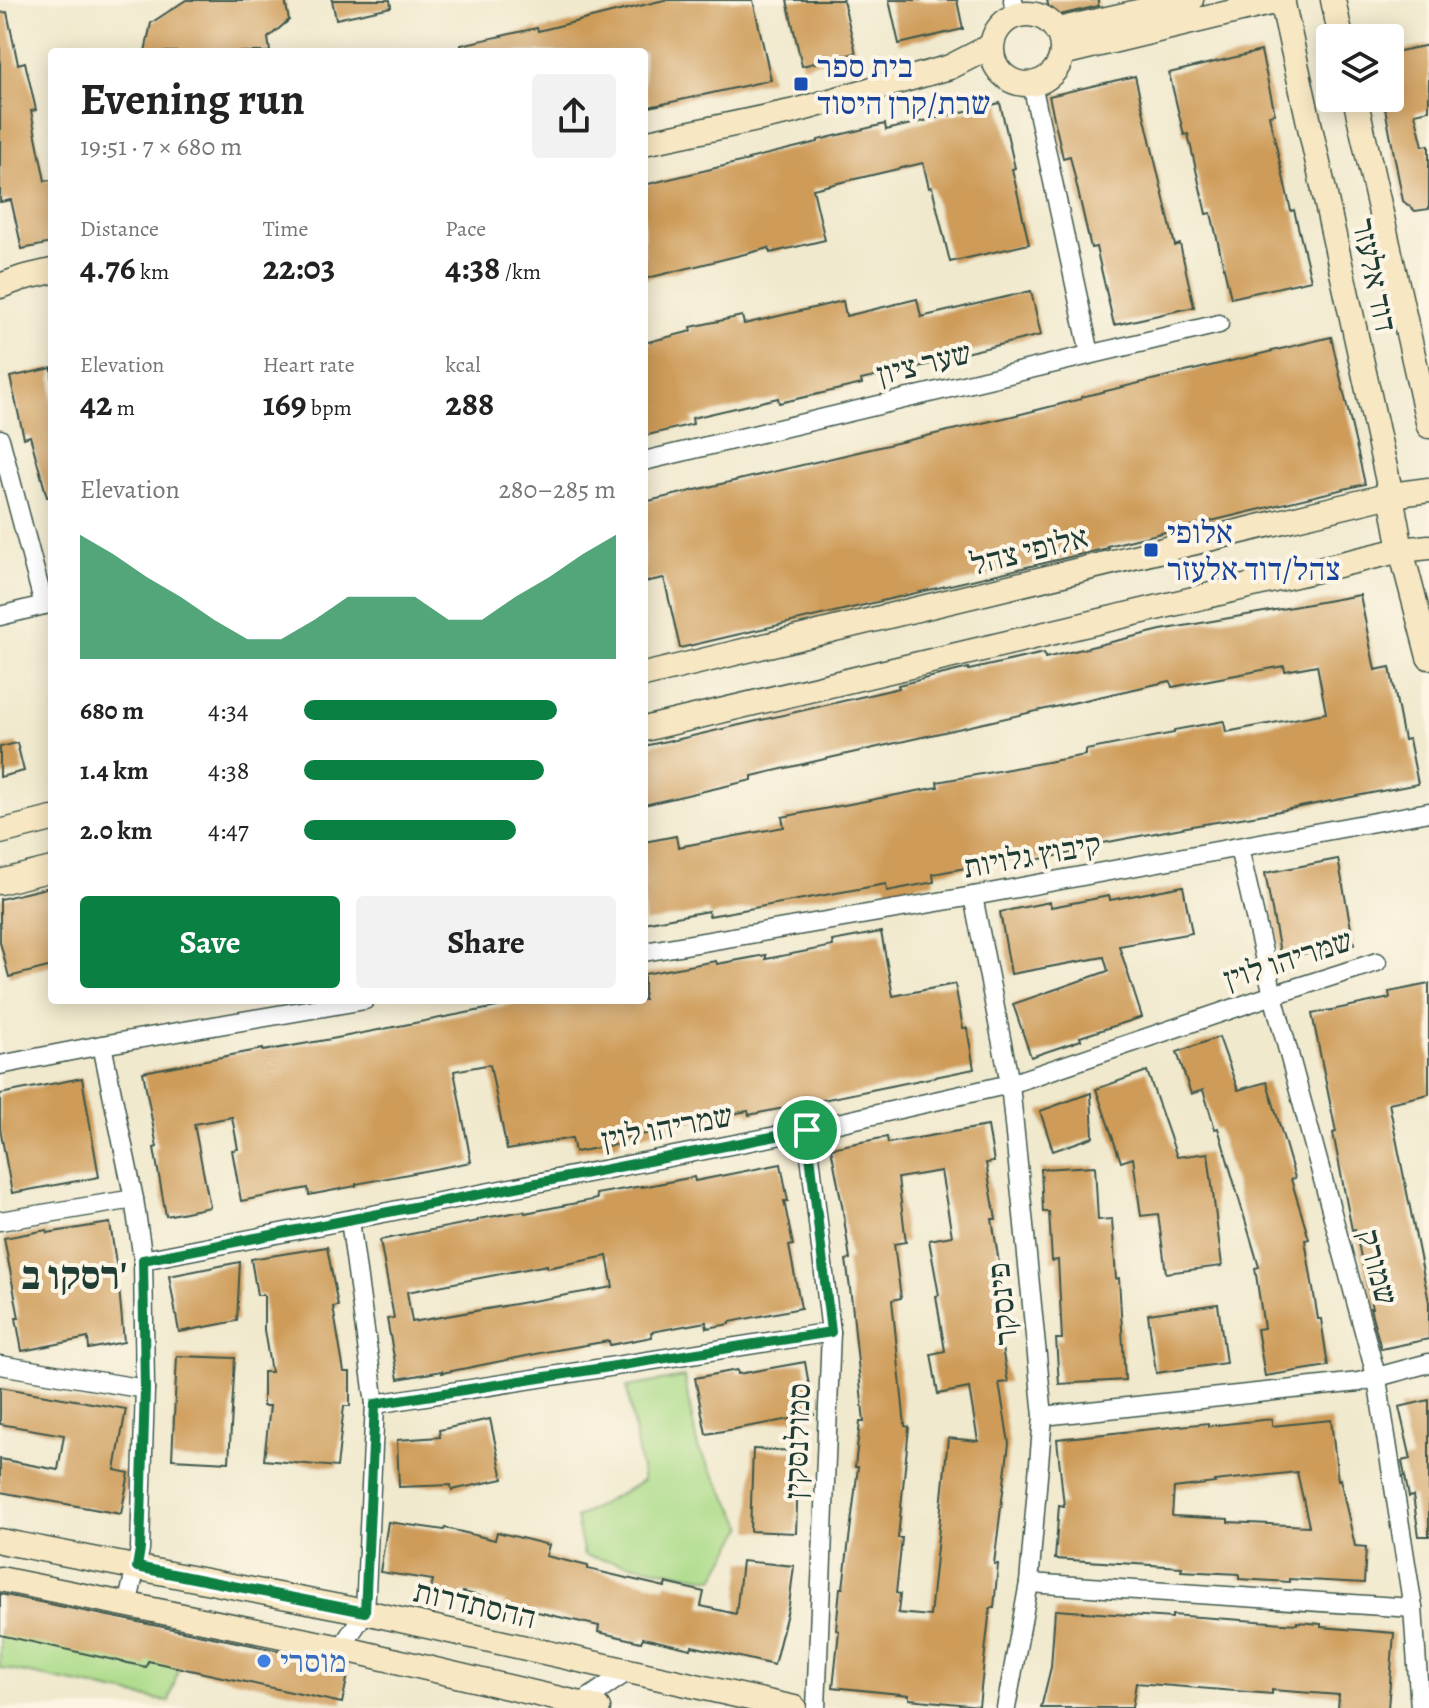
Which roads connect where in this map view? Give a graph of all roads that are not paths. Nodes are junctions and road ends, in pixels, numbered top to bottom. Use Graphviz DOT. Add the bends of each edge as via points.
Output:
graph roads {
  1 [pos="1191,0"];
  2 [pos="1282,0"];
  3 [pos="1333,0"];
  4 [pos="1014,7"];
  5 [pos="1338,24"];
  6 [pos="1060,42"];
  7 [pos="994,56"];
  8 [pos="1032,84"];
  9 [pos="1358,112"];
  10 [pos="648,142"];
  11 [pos="48,272"];
  12 [pos="7,280"];
  13 [pos="1219,324"];
  14 [pos="1090,354"];
  15 [pos="1428,416"];
  16 [pos="0,439"];
  17 [pos="648,460"];
  18 [pos="1429,490"];
  19 [pos="1391,495"];
  20 [pos="1429,547"];
  21 [pos="1401,550"];
  22 [pos="48,604"];
  23 [pos="0,616"];
  24 [pos="1429,657"];
  25 [pos="648,674"];
  26 [pos="648,728"];
  27 [pos="1429,812"];
  28 [pos="48,820"];
  29 [pos="0,832"];
  30 [pos="1239,848"];
  31 [pos="48,870"];
  32 [pos="0,882"];
  33 [pos="973,896"];
  34 [pos="648,951"];
  35 [pos="1377,962"];
  36 [pos="1273,995"];
  37 [pos="342,1004"];
  38 [pos="102,1045"];
  39 [pos="0,1065"];
  40 [pos="1010,1084"];
  41 [pos="807,1130"];
  42 [pos="134,1199"];
  43 [pos="350,1220"];
  44 [pos="0,1221"];
  45 [pos="143,1260"];
  46 [pos="831,1332"];
  47 [pos="1429,1363"];
  48 [pos="0,1365"];
  49 [pos="1377,1379"];
  50 [pos="145,1389"];
  51 [pos="375,1404"];
  52 [pos="1043,1416"];
  53 [pos="0,1541"];
  54 [pos="137,1567"];
  55 [pos="0,1579"];
  56 [pos="1029,1583"];
  57 [pos="127,1606"];
  58 [pos="1413,1608"];
  59 [pos="365,1612"];
  60 [pos="341,1648"];
  61 [pos="628,1671"];
  62 [pos="586,1707"];
  63 [pos="794,1708"];
  64 [pos="816,1708"];
  65 [pos="1006,1708"];
  66 [pos="1420,1708"];
  1 -- 6 [label="street"];
  2 -- 6 [label="street"];
  2 -- 19 [label="street, דוד אלעזר"];
  3 -- 5 [label="street"];
  4 -- 6 [label="street" via="1050,21"];
  4 -- 7 [label="street" via="994,35"];
  6 -- 8 [label="street" via="1059,64 1043,81"];
  7 -- 8 [label="street" via="1002,75"];
  7 -- 10 [label="street" via="795,111"];
  8 -- 14 [label="street"];
  9 -- 15 [label="street, דוד אלעזר"];
  11 -- 12 [label="street"];
  13 -- 14 [label="street, שער ציון"];
  14 -- 17 [label="street, שער ציון"];
  16 -- 22 [label="street"];
  18 -- 19 [label="street, אלופי צהל"];
  19 -- 21 [label="street, דוד אלעזר"];
  19 -- 25 [label="street, אלופי צהל"];
  20 -- 21 [label="street"];
  21 -- 24 [label="street, דוד אלעזר"];
  21 -- 26 [label="street"];
  22 -- 23 [label="street"];
  27 -- 30 [label="street, קיבוץ גלויות"];
  28 -- 29 [label="street"];
  30 -- 33 [label="street, קיבוץ גלויות"];
  30 -- 36 [label="street, שמורק"];
  31 -- 32 [label="street"];
  33 -- 34 [label="street, קיבוץ גלויות"];
  33 -- 40 [label="street, פינסקר"];
  35 -- 36 [label="street, שמריהו לוין"];
  36 -- 40 [label="street, שמריהו לוין"];
  36 -- 49 [label="street, שמורק"];
  37 -- 38 [label="street"];
  38 -- 39 [label="street"];
  38 -- 42 [label="street"];
  40 -- 41 [label="street, שמריהו לוין"];
  40 -- 52 [label="street, פינסקר"];
  41 -- 43 [label="street, שמריהו לוין"];
  41 -- 46 [label="street, סמולנסקין"];
  42 -- 44 [label="street"];
  42 -- 45 [label="street"];
  43 -- 45 [label="street, שמריהו לוין"];
  43 -- 51 [label="street"];
  45 -- 50 [label="street"];
  46 -- 51 [label="street"];
  46 -- 64 [label="street, סמולנסקין"];
  47 -- 49 [label="street"];
  48 -- 50 [label="street"];
  49 -- 52 [label="street"];
  49 -- 58 [label="street, שמורק"];
  50 -- 54 [label="street"];
  51 -- 59 [label="street"];
  52 -- 56 [label="street, פינסקר"];
  53 -- 54 [label="street, ההסתדרות"];
  54 -- 57 [label="street"];
  54 -- 59 [label="street, ההסתדרות"];
  55 -- 57 [label="street"];
  56 -- 58 [label="street"];
  56 -- 65 [label="street, פינסקר"];
  57 -- 60 [label="street"];
  58 -- 66 [label="street, שמורק"];
  59 -- 60 [label="street"];
  59 -- 61 [label="street, ההסתדרות"];
  60 -- 62 [label="street"];
  61 -- 62 [label="street"];
  61 -- 63 [label="street, ההסתדרות"];
}
